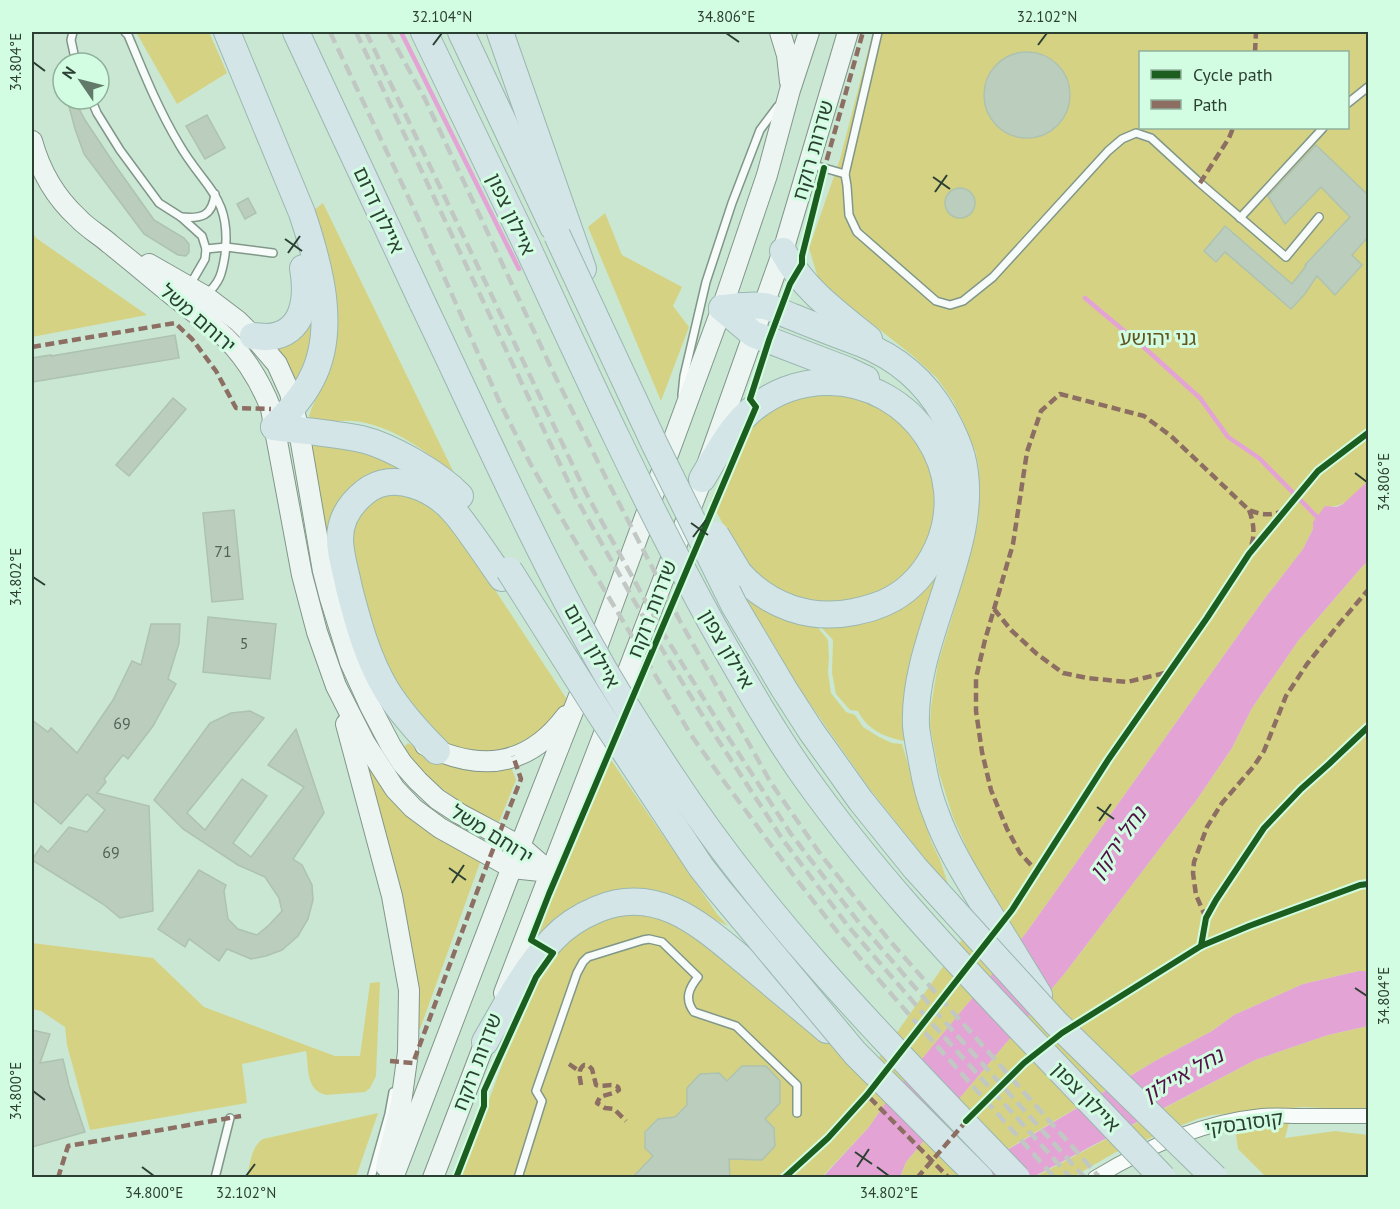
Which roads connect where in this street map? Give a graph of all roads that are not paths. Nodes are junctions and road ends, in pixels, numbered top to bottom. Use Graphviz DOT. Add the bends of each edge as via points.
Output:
graph roads {
  1 [pos="73,32"];
  2 [pos="125,32"];
  3 [pos="228,32"];
  4 [pos="296,32"];
  5 [pos="424,32"];
  6 [pos="461,32"];
  7 [pos="500,32"];
  8 [pos="780,32"];
  9 [pos="809,32"];
  10 [pos="848,32"];
  11 [pos="878,32"];
  12 [pos="73,51"];
  13 [pos="1368,87"];
  14 [pos="790,90"];
  15 [pos="1349,101"];
  16 [pos="98,111"];
  17 [pos="1322,129"];
  18 [pos="32,141"];
  19 [pos="810,164"];
  20 [pos="286,170"];
  21 [pos="845,174"];
  22 [pos="215,193"];
  23 [pos="181,217"];
  24 [pos="1319,217"];
  25 [pos="1240,218"];
  26 [pos="563,232"];
  27 [pos="226,247"];
  28 [pos="206,249"];
  29 [pos="783,251"];
  30 [pos="273,253"];
  31 [pos="193,296"];
  32 [pos="764,306"];
  33 [pos="722,308"];
  34 [pos="753,334"];
  35 [pos="252,336"];
  36 [pos="904,367"];
  37 [pos="621,371"];
  38 [pos="289,421"];
  39 [pos="679,423"];
  40 [pos="939,457"];
  41 [pos="702,479"];
  42 [pos="505,574"];
  43 [pos="350,662"];
  44 [pos="336,686"];
  45 [pos="579,696"];
  46 [pos="436,751"];
  47 [pos="520,846"];
  48 [pos="512,868"];
  49 [pos="550,872"];
  50 [pos="399,929"];
  51 [pos="1056,1023"];
  52 [pos="485,1042"];
  53 [pos="855,1053"];
  54 [pos="397,1072"];
  55 [pos="395,1083"];
  56 [pos="797,1113"];
  57 [pos="1368,1116"];
  58 [pos="230,1118"];
  59 [pos="214,1178"];
  60 [pos="370,1178"];
  61 [pos="384,1178"];
  62 [pos="393,1178"];
  63 [pos="433,1178"];
  64 [pos="518,1178"];
  65 [pos="980,1178"];
  66 [pos="1017,1178"];
  67 [pos="1095,1178"];
  68 [pos="1163,1178"];
  69 [pos="1215,1178"];
  1 -- 12 [label="lane"];
  2 -- 22 [label="lane" via="179,145"];
  3 -- 20 [label="highway"];
  4 -- 66 [label="highway, איילון דרום, bridge" via="561,591 632,716 737,869 887,1043"];
  5 -- 68 [label="highway, איילון צפון, bridge" via="619,445 696,596 770,725 864,854 920,920"];
  6 -- 26 [label="highway"];
  7 -- 26 [label="highway"];
  8 -- 14 [label="main road"];
  9 -- 14 [label="main road, שדרות רוקח"];
  10 -- 19 [label="main road, שדרות רוקח"];
  11 -- 21 [label="lane"];
  13 -- 15 [label="lane"];
  14 -- 33 [label="main road, שדרות רוקח" via="767,175"];
  14 -- 39 [label="lane" via="760,130 732,203 698,312 684,376"];
  16 -- 23 [label="lane" via="120,150 159,203"];
  17 -- 25 [label="lane"];
  18 -- 31 [label="main road, ירוחם משל" via="44,174 78,219"];
  19 -- 21 [label="lane"];
  19 -- 29 [label="main road, שדרות רוקח"];
  20 -- 35 [label="highway" via="304,272 305,303 288,330 267,337"];
  20 -- 38 [label="highway" via="311,238 325,323 320,361"];
  21 -- 25 [label="lane" via="849,215 857,232 936,301 950,306 963,301 993,277 1108,151 1136,133 1150,138"];
  22 -- 23 [label="lane" via="207,213 196,219"];
  22 -- 27 [label="lane" via="225,216"];
  23 -- 28 [label="lane" via="202,236"];
  24 -- 25 [label="lane" via="1286,257"];
  26 -- 37 [label="highway, bridge"];
  27 -- 28 [label="lane"];
  27 -- 30 [label="lane"];
  27 -- 31 [label="lane" via="217,284"];
  28 -- 31 [label="lane"];
  29 -- 32 [label="main road, שדרות רוקח"];
  29 -- 36 [label="highway" via="819,298"];
  31 -- 35 [label="main road, ירוחם משל" via="238,321"];
  31 -- 38 [label="main road, ירוחם משל" via="240,354 271,409"];
  32 -- 33 [label="highway"];
  32 -- 34 [label="main road, שדרות רוקח"];
  32 -- 36 [label="highway" via="876,349"];
  33 -- 34 [label="highway"];
  33 -- 39 [label="main road, שדרות רוקח"];
  34 -- 40 [label="highway" via="847,370 892,394 918,416"];
  34 -- 41 [label="main road, שדרות רוקח"];
  35 -- 38 [label="main road, ירוחם משל" via="277,364 290,393"];
  36 -- 51 [label="highway, bridge" via="926,388 940,409 965,472 960,539 927,646 916,706 924,774 950,846"];
  37 -- 40 [label="highway, bridge" via="739,573 785,607 839,615 867,609 890,600 919,577 930,563 946,514 947,492"];
  37 -- 51 [label="highway, bridge" via="734,605 806,724 915,868"];
  38 -- 42 [label="highway" via="363,440 427,469 474,511"];
  38 -- 43 [label="main road, ירוחם משל" via="330,598"];
  38 -- 44 [label="main road, ירוחם משל" via="302,575"];
  39 -- 45 [label="main road, שדרות רוקח"];
  40 -- 41 [label="highway" via="918,423 889,399 862,387 824,382 792,388 756,407 730,434"];
  41 -- 49 [label="main road, שדרות רוקח"];
  42 -- 46 [label="highway" via="456,514 431,492 416,486 391,481 378,484 353,502 345,515 340,541 343,560 368,651 399,709"];
  42 -- 53 [label="highway, bridge" via="701,867"];
  43 -- 46 [label="main road" via="392,721"];
  43 -- 47 [label="main road, ירוחם משל" via="391,746 418,781 460,814"];
  44 -- 48 [label="main road, ירוחם משל" via="378,765 413,808 440,828"];
  44 -- 50 [label="main road"];
  45 -- 46 [label="main road" via="554,730 524,753 475,761"];
  45 -- 47 [label="main road, שדרות רוקח"];
  47 -- 48 [label="main road, שדרות רוקח"];
  47 -- 49 [label="main road, ירוחם משל"];
  48 -- 49 [label="main road, ירוחם משל"];
  48 -- 62 [label="main road, שדרות רוקח"];
  49 -- 52 [label="main road, שדרות רוקח"];
  50 -- 54 [label="lane" via="404,1003"];
  50 -- 61 [label="main road" via="410,990 410,1028 401,1103"];
  51 -- 69 [label="highway, bridge"];
  52 -- 53 [label="highway, bridge" via="522,980 545,948 566,928 617,903 647,902 690,918"];
  52 -- 63 [label="main road, שדרות רוקח"];
  53 -- 65 [label="highway, bridge"];
  55 -- 60 [label="lane"];
  56 -- 64 [label="lane" via="797,1085 736,1026 694,1012 689,995 698,977 662,942 643,940 588,957 577,973 536,1091 542,1101"];
  57 -- 67 [label="street, קוסובסקי" via="1263,1116 1220,1123 1159,1144"];
  58 -- 59 [label="lane"];
}
